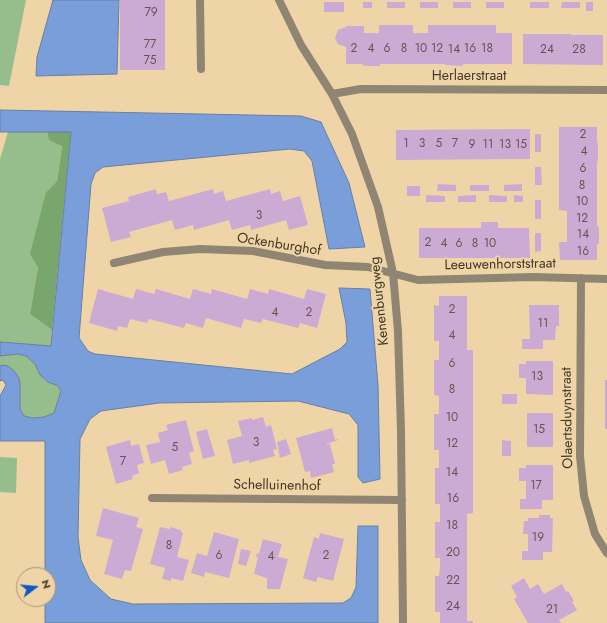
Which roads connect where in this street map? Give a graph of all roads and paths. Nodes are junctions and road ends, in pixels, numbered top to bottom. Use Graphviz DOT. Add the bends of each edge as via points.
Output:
graph roads {
  1 [pos="200,0"];
  2 [pos="279,0"];
  3 [pos="201,70"];
  4 [pos="607,90"];
  5 [pos="332,94"];
  6 [pos="114,263"];
  7 [pos="393,273"];
  8 [pos="581,278"];
  9 [pos="607,279"];
  10 [pos="152,498"];
  11 [pos="402,500"];
  12 [pos="607,553"];
  13 [pos="402,623"];
  1 -- 3 [label="street"];
  2 -- 5 [label="street, Kenenburgweg" via="301,46"];
  4 -- 5 [label="street, Herlaerstraat" via="361,89"];
  5 -- 7 [label="street, Kenenburgweg" via="352,134 366,171 378,207"];
  6 -- 7 [label="street, Ockenburghof" via="163,252 200,249 253,252 325,266 368,267"];
  7 -- 8 [label="street, Leeuwenhorststraat" via="418,280"];
  7 -- 11 [label="street, Kenenburgweg" via="398,331"];
  8 -- 9 [label="street, Leeuwenhorststraat"];
  8 -- 12 [label="street, Olaertsduynstraat" via="580,456 584,496 596,534"];
  10 -- 11 [label="street, Schelluinenhof"];
  11 -- 13 [label="street, Kenenburgweg"];
}
